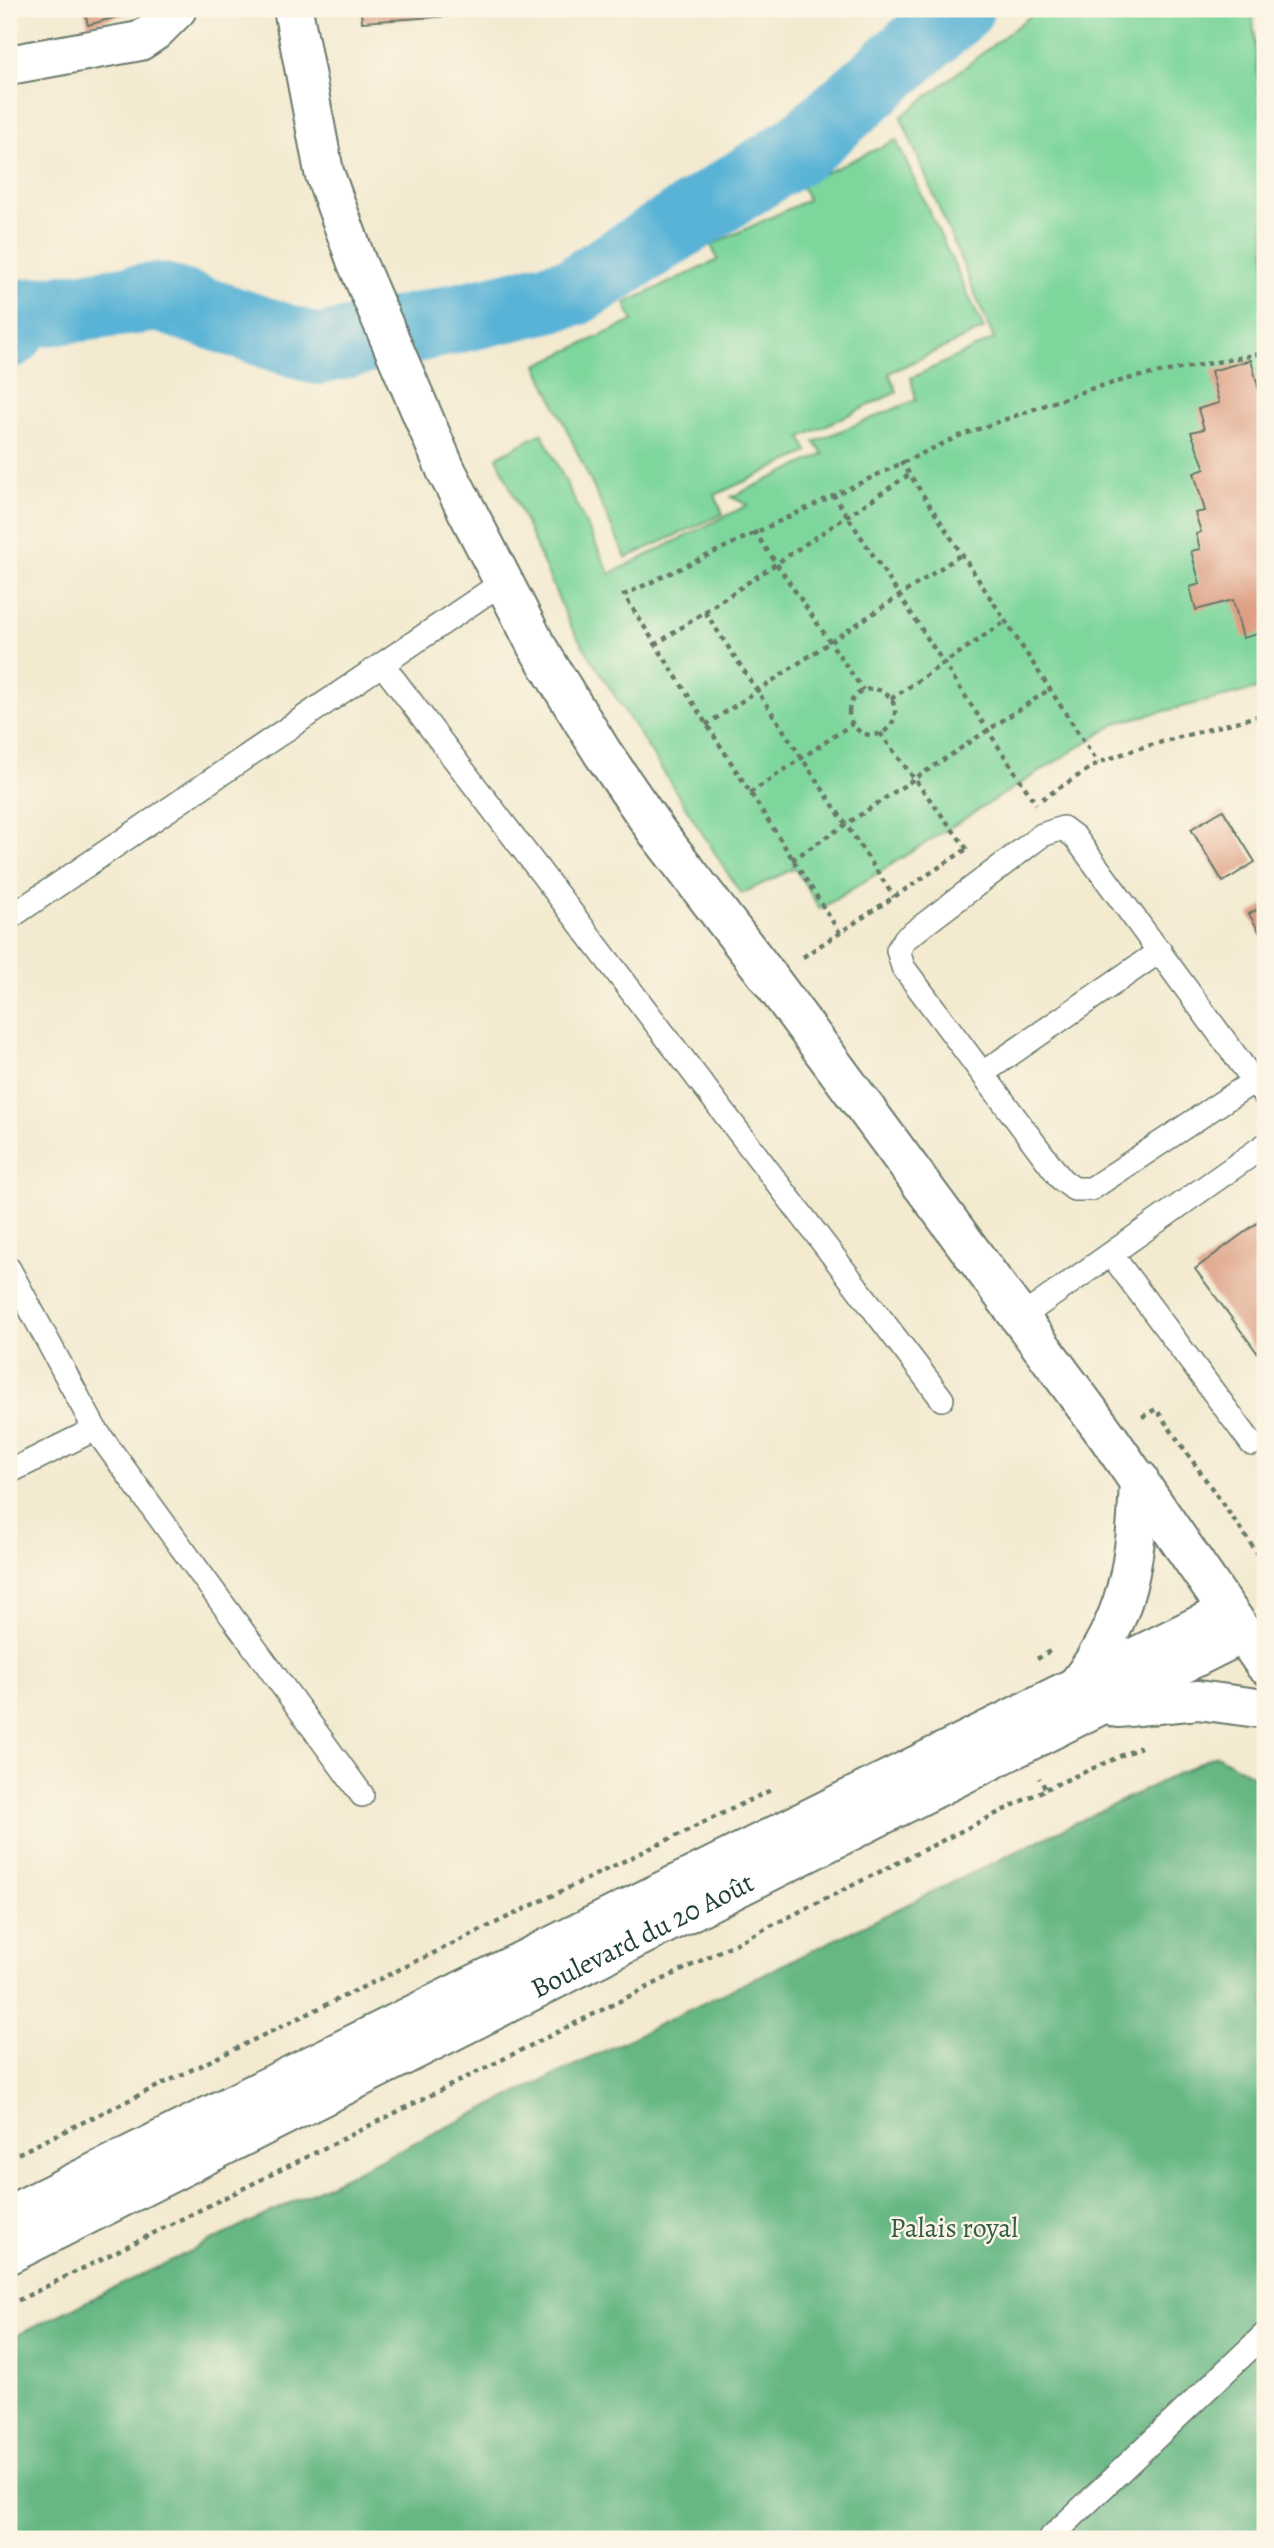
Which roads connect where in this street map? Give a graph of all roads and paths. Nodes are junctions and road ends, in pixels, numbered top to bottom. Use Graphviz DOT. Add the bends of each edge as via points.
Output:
graph roads {
  1 [pos="177,9"];
  2 [pos="293,9"];
  3 [pos="9,65"];
  4 [pos="1265,353"];
  5 [pos="901,461"];
  6 [pos="910,474"];
  7 [pos="833,494"];
  8 [pos="846,517"];
  9 [pos="754,531"];
  10 [pos="962,554"];
  11 [pos="775,564"];
  12 [pos="503,582"];
  13 [pos="899,597"];
  14 [pos="705,612"];
  15 [pos="1006,621"];
  16 [pos="828,643"];
  17 [pos="655,645"];
  18 [pos="942,662"];
  19 [pos="382,664"];
  20 [pos="1050,689"];
  21 [pos="863,690"];
  22 [pos="757,692"];
  23 [pos="891,699"];
  24 [pos="852,724"];
  25 [pos="706,725"];
  26 [pos="986,728"];
  27 [pos="880,733"];
  28 [pos="802,758"];
  29 [pos="1098,763"];
  30 [pos="914,778"];
  31 [pos="750,793"];
  32 [pos="1036,804"];
  33 [pos="846,824"];
  34 [pos="967,849"];
  35 [pos="792,860"];
  36 [pos="894,897"];
  37 [pos="9,918"];
  38 [pos="840,933"];
  39 [pos="1160,951"];
  40 [pos="983,1073"];
  41 [pos="1260,1088"];
  42 [pos="1265,1145"];
  43 [pos="1111,1254"];
  44 [pos="9,1269"];
  45 [pos="1020,1318"];
  46 [pos="942,1399"];
  47 [pos="95,1429"];
  48 [pos="1252,1444"];
  49 [pos="9,1472"];
  50 [pos="1139,1479"];
  51 [pos="1234,1623"];
  52 [pos="1265,1665"];
  53 [pos="1082,1700"];
  54 [pos="1265,1709"];
  55 [pos="1142,1746"];
  56 [pos="1021,1748"];
  57 [pos="783,1784"];
  58 [pos="1046,1789"];
  59 [pos="362,1795"];
  60 [pos="9,2158"];
  61 [pos="9,2216"];
  62 [pos="9,2254"];
  63 [pos="9,2305"];
  64 [pos="1265,2334"];
  65 [pos="1049,2539"];
  1 -- 3 [label="street" via="140,41"];
  2 -- 12 [label="street" via="324,172 357,263 446,470"];
  4 -- 5 [label="path" via="1090,390"];
  5 -- 6 [label="path"];
  5 -- 7 [label="path"];
  6 -- 8 [label="path"];
  6 -- 10 [label="path"];
  7 -- 8 [label="path"];
  7 -- 9 [label="path"];
  8 -- 11 [label="path"];
  8 -- 13 [label="path"];
  9 -- 11 [label="path"];
  9 -- 17 [label="path" via="624,595"];
  10 -- 13 [label="path"];
  10 -- 15 [label="path"];
  11 -- 14 [label="path"];
  11 -- 16 [label="path"];
  12 -- 19 [label="lane"];
  12 -- 45 [label="street" via="601,752 657,832"];
  13 -- 16 [label="path"];
  13 -- 18 [label="path"];
  14 -- 17 [label="path"];
  14 -- 22 [label="path"];
  15 -- 18 [label="path"];
  15 -- 20 [label="path"];
  16 -- 21 [label="path"];
  16 -- 22 [label="path"];
  17 -- 25 [label="path"];
  18 -- 23 [label="path"];
  18 -- 26 [label="path"];
  19 -- 37 [label="lane"];
  19 -- 46 [label="lane"];
  20 -- 26 [label="path"];
  20 -- 29 [label="path"];
  21 -- 23 [label="path" via="883,691"];
  21 -- 24 [label="path" via="850,705"];
  22 -- 25 [label="path"];
  22 -- 28 [label="path"];
  23 -- 27 [label="path" via="894,719"];
  24 -- 27 [label="path" via="860,732"];
  24 -- 28 [label="path"];
  25 -- 31 [label="path"];
  26 -- 30 [label="path"];
  26 -- 32 [label="path"];
  27 -- 30 [label="path"];
  28 -- 31 [label="path"];
  28 -- 33 [label="path"];
  30 -- 33 [label="path"];
  30 -- 34 [label="path"];
  31 -- 35 [label="path"];
  33 -- 35 [label="path"];
  33 -- 36 [label="path"];
  35 -- 38 [label="path"];
  39 -- 40 [label="lane"];
  39 -- 40 [label="lane" via="1070,832 1048,830 905,939 898,950 900,962"];
  39 -- 41 [label="lane"];
  40 -- 41 [label="lane" via="1061,1179 1083,1191"];
  42 -- 43 [label="lane"];
  43 -- 45 [label="lane"];
  43 -- 48 [label="lane"];
  44 -- 47 [label="lane"];
  45 -- 50 [label="street"];
  47 -- 49 [label="lane"];
  47 -- 59 [label="lane"];
  50 -- 51 [label="street"];
  50 -- 53 [label="street" via="1128,1586"];
  51 -- 52 [label="street"];
  51 -- 53 [label="street, Boulevard du 20 Août"];
  53 -- 54 [label="street" via="1198,1700"];
  53 -- 56 [label="street, Boulevard du 20 Août"];
  53 -- 61 [label="street, Boulevard du 20 Août"];
  55 -- 58 [label="path"];
  56 -- 58 [label="path"];
  56 -- 62 [label="street, Boulevard du 20 Août"];
  57 -- 60 [label="path"];
  58 -- 63 [label="path"];
  64 -- 65 [label="lane"];
}
